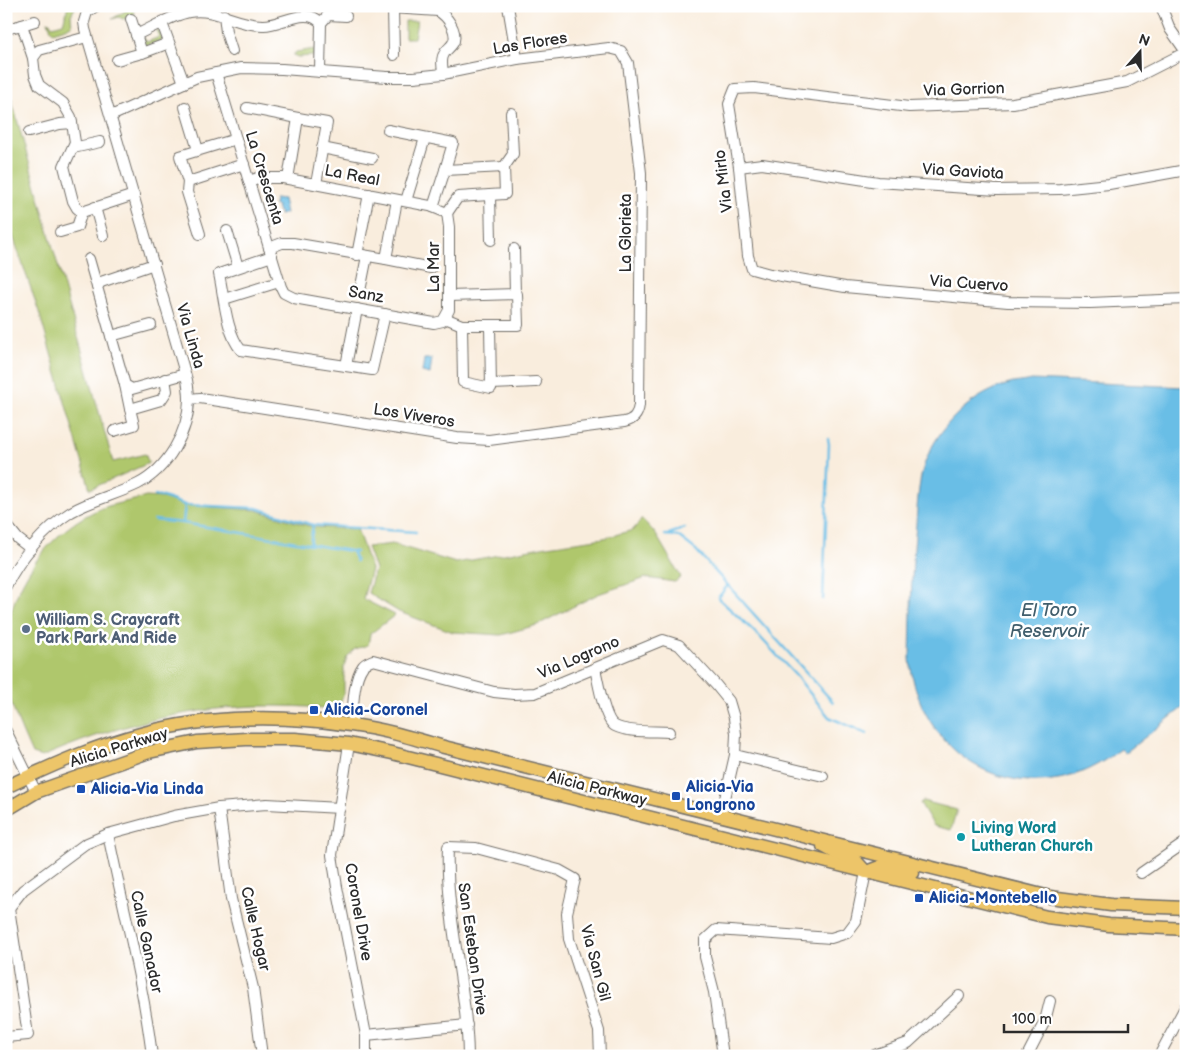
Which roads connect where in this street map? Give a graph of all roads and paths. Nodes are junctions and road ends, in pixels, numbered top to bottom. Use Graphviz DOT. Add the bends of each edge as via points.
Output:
graph roads {
  1 [pos="96,6"];
  2 [pos="508,6"];
  3 [pos="1161,6"];
  4 [pos="376,7"];
  5 [pos="393,8"];
  6 [pos="224,15"];
  7 [pos="346,16"];
  8 [pos="131,19"];
  9 [pos="35,21"];
  10 [pos="162,23"];
  11 [pos="322,23"];
  12 [pos="22,24"];
  13 [pos="6,30"];
  14 [pos="88,36"];
  15 [pos="136,36"];
  16 [pos="169,44"];
  17 [pos="232,51"];
  18 [pos="621,52"];
  19 [pos="1186,52"];
  20 [pos="142,53"];
  21 [pos="394,55"];
  22 [pos="33,58"];
  23 [pos="517,59"];
  24 [pos="117,60"];
  25 [pos="216,72"];
  26 [pos="320,72"];
  27 [pos="443,74"];
  28 [pos="184,83"];
  29 [pos="735,89"];
  30 [pos="185,107"];
  31 [pos="247,108"];
  32 [pos="511,113"];
  33 [pos="111,116"];
  34 [pos="298,118"];
  35 [pos="72,123"];
  36 [pos="388,130"];
  37 [pos="29,132"];
  38 [pos="425,138"];
  39 [pos="236,139"];
  40 [pos="100,142"];
  41 [pos="73,148"];
  42 [pos="322,148"];
  43 [pos="198,150"];
  44 [pos="372,158"];
  45 [pos="244,164"];
  46 [pos="504,167"];
  47 [pos="739,167"];
  48 [pos="444,170"];
  49 [pos="1186,170"];
  50 [pos="288,179"];
  51 [pos="249,181"];
  52 [pos="188,182"];
  53 [pos="316,184"];
  54 [pos="369,194"];
  55 [pos="134,195"];
  56 [pos="490,195"];
  57 [pos="402,201"];
  58 [pos="95,207"];
  59 [pos="433,207"];
  60 [pos="82,212"];
  61 [pos="447,213"];
  62 [pos="60,232"];
  63 [pos="227,232"];
  64 [pos="200,234"];
  65 [pos="103,236"];
  66 [pos="491,240"];
  67 [pos="514,249"];
  68 [pos="270,252"];
  69 [pos="362,255"];
  70 [pos="90,258"];
  71 [pos="386,259"];
  72 [pos="154,264"];
  73 [pos="238,268"];
  74 [pos="431,268"];
  75 [pos="752,269"];
  76 [pos="279,282"];
  77 [pos="96,287"];
  78 [pos="360,291"];
  79 [pos="284,293"];
  80 [pos="515,294"];
  81 [pos="449,296"];
  82 [pos="224,299"];
  83 [pos="1186,299"];
  84 [pos="357,309"];
  85 [pos="385,314"];
  86 [pos="444,320"];
  87 [pos="151,325"];
  88 [pos="462,325"];
  89 [pos="490,325"];
  90 [pos="110,336"];
  91 [pos="346,366"];
  92 [pos="185,374"];
  93 [pos="165,380"];
  94 [pos="536,382"];
  95 [pos="491,384"];
  96 [pos="125,385"];
  97 [pos="189,399"];
  98 [pos="130,409"];
  99 [pos="635,417"];
  100 [pos="114,431"];
  101 [pos="6,524"];
  102 [pos="31,549"];
  103 [pos="6,586"];
  104 [pos="595,668"];
  105 [pos="352,725"];
  106 [pos="6,730"];
  107 [pos="669,732"];
  108 [pos="349,744"];
  109 [pos="735,755"];
  110 [pos="823,776"];
  111 [pos="29,777"];
  112 [pos="6,787"];
  113 [pos="36,792"];
  114 [pos="219,808"];
  115 [pos="340,808"];
  116 [pos="6,810"];
  117 [pos="721,816"];
  118 [pos="108,834"];
  119 [pos="810,838"];
  120 [pos="1186,842"];
  121 [pos="866,872"];
  122 [pos="1141,873"];
  123 [pos="961,876"];
  124 [pos="575,879"];
  125 [pos="1186,908"];
  126 [pos="1186,929"];
  127 [pos="958,996"];
  128 [pos="1050,1001"];
  129 [pos="1186,1008"];
  130 [pos="467,1026"];
  131 [pos="366,1035"];
  132 [pos="6,1036"];
  133 [pos="152,1056"];
  134 [pos="262,1056"];
  135 [pos="366,1056"];
  136 [pos="468,1056"];
  137 [pos="600,1056"];
  138 [pos="723,1056"];
  139 [pos="872,1056"];
  140 [pos="1027,1056"];
  141 [pos="1159,1056"];
  1 -- 14 [label="street, Via Linda" via="85,16"];
  2 -- 23 [label="street"];
  3 -- 19 [label="street" via="1170,28"];
  4 -- 5 [label="street"];
  5 -- 21 [label="street"];
  5 -- 27 [label="street" via="438,11 447,16 454,41 444,54"];
  6 -- 10 [label="street" via="206,11 187,12"];
  6 -- 11 [label="street" via="262,25 305,16"];
  6 -- 17 [label="street"];
  7 -- 11 [label="street" via="328,15"];
  8 -- 15 [label="street"];
  9 -- 12 [label="street"];
  10 -- 15 [label="street"];
  10 -- 16 [label="street"];
  11 -- 26 [label="street"];
  12 -- 13 [label="street"];
  12 -- 22 [label="street"];
  14 -- 22 [label="street" via="39,50"];
  14 -- 33 [label="street, Via Linda"];
  15 -- 20 [label="street"];
  16 -- 20 [label="street"];
  16 -- 28 [label="street"];
  18 -- 23 [label="street, Las Flores" via="609,48"];
  18 -- 99 [label="street, La Glorieta" via="628,64 641,173 639,405"];
  19 -- 29 [label="street, Via Gorrion" via="1127,82 1012,104 909,107 754,88"];
  20 -- 24 [label="street"];
  22 -- 35 [label="street" via="39,85 63,103"];
  23 -- 27 [label="street, Las Flores"];
  25 -- 26 [label="street, Las Flores" via="240,68"];
  25 -- 28 [label="street, Las Flores"];
  25 -- 39 [label="street, La Crescenta"];
  26 -- 27 [label="street, Las Flores" via="414,78"];
  28 -- 33 [label="street, Las Flores"];
  29 -- 47 [label="street, Via Mirlo" via="729,104"];
  30 -- 43 [label="street"];
  31 -- 34 [label="street"];
  32 -- 46 [label="street" via="513,154"];
  33 -- 55 [label="street, Via Linda"];
  34 -- 42 [label="street" via="327,123"];
  34 -- 50 [label="street"];
  35 -- 37 [label="street"];
  35 -- 41 [label="street"];
  36 -- 38 [label="street"];
  38 -- 48 [label="street" via="453,143"];
  38 -- 57 [label="street"];
  39 -- 43 [label="street"];
  39 -- 45 [label="street, La Crescenta"];
  40 -- 41 [label="street"];
  41 -- 60 [label="street" via="64,166 73,201"];
  42 -- 44 [label="street"];
  42 -- 53 [label="street"];
  43 -- 52 [label="street" via="180,156"];
  45 -- 51 [label="street, La Crescenta"];
  45 -- 52 [label="street"];
  46 -- 48 [label="street"];
  46 -- 56 [label="street" via="505,194"];
  47 -- 49 [label="street, Via Gaviota" via="762,164 878,182 997,190 1109,184"];
  47 -- 75 [label="street, Via Mirlo"];
  48 -- 59 [label="street"];
  50 -- 51 [label="street, La Real"];
  50 -- 53 [label="street, La Real"];
  51 -- 68 [label="street, La Crescenta"];
  52 -- 64 [label="street" via="187,192"];
  53 -- 54 [label="street, La Real"];
  54 -- 57 [label="street, La Real"];
  54 -- 69 [label="street"];
  55 -- 58 [label="street"];
  55 -- 72 [label="street, Via Linda"];
  56 -- 61 [label="street" via="458,197"];
  56 -- 66 [label="street"];
  57 -- 59 [label="street, La Real"];
  57 -- 71 [label="street"];
  58 -- 60 [label="street"];
  58 -- 65 [label="street"];
  59 -- 61 [label="street, La Real"];
  60 -- 62 [label="street" via="77,227"];
  61 -- 81 [label="street, La Mar"];
  63 -- 73 [label="street"];
  67 -- 80 [label="street"];
  68 -- 69 [label="street" via="282,243 292,243"];
  68 -- 73 [label="street"];
  68 -- 76 [label="street, La Crescenta"];
  69 -- 71 [label="street"];
  69 -- 78 [label="street"];
  70 -- 77 [label="street"];
  71 -- 74 [label="street"];
  72 -- 77 [label="street" via="100,282"];
  72 -- 92 [label="street, Via Linda"];
  73 -- 82 [label="street" via="219,274"];
  75 -- 83 [label="street, Via Cuervo" via="845,287 1008,302"];
  76 -- 79 [label="street, La Crescenta"];
  76 -- 82 [label="street"];
  77 -- 90 [label="street"];
  79 -- 84 [label="street, Sanz" via="294,298"];
  80 -- 81 [label="street"];
  80 -- 89 [label="street" via="518,294 518,325"];
  81 -- 86 [label="street, La Mar" via="449,310"];
  82 -- 91 [label="street" via="235,342 241,350"];
  84 -- 85 [label="street, Sanz"];
  84 -- 91 [label="street"];
  85 -- 86 [label="street, Sanz" via="434,323"];
  85 -- 91 [label="street" via="372,370"];
  86 -- 88 [label="street"];
  87 -- 90 [label="street"];
  88 -- 89 [label="street"];
  88 -- 95 [label="street" via="463,382 491,388"];
  89 -- 95 [label="street"];
  90 -- 96 [label="street"];
  92 -- 93 [label="street"];
  92 -- 97 [label="street, Via Linda"];
  93 -- 96 [label="street" via="132,389"];
  93 -- 98 [label="street" via="167,391 162,400"];
  94 -- 95 [label="street"];
  96 -- 98 [label="street"];
  97 -- 99 [label="street, Los Viveros" via="489,440 630,421"];
  97 -- 102 [label="street, Via Linda" via="183,430 176,447 162,466 138,484 90,502 69,514"];
  98 -- 100 [label="street" via="134,425"];
  101 -- 102 [label="street"];
  102 -- 103 [label="street, Via Linda" via="18,563"];
  104 -- 105 [label="street, Via Logrono" via="535,693 514,694 494,692 373,660 364,664 359,673"];
  104 -- 107 [label="street" via="608,720 628,730"];
  104 -- 109 [label="street, Via Logrono" via="663,640 678,645 729,701 736,734"];
  105 -- 108 [label="main road"];
  105 -- 111 [label="main road, Alicia Parkway" via="296,719 194,723 144,732"];
  105 -- 117 [label="main road, Alicia Parkway"];
  106 -- 111 [label="street"];
  108 -- 113 [label="main road, Alicia Parkway" via="295,739 197,742 149,752"];
  108 -- 115 [label="street, Coronel Drive"];
  108 -- 121 [label="main road, Alicia Parkway"];
  109 -- 110 [label="street"];
  109 -- 117 [label="street, Via Logrono"];
  111 -- 112 [label="main road, Alicia Parkway"];
  111 -- 113 [label="street"];
  113 -- 116 [label="main road, Alicia Parkway"];
  114 -- 115 [label="street" via="267,804"];
  114 -- 118 [label="street"];
  114 -- 134 [label="street, Calle Hogar" via="231,899 254,988"];
  115 -- 131 [label="street, Coronel Drive" via="332,855"];
  117 -- 119 [label="main road, Alicia Parkway"];
  118 -- 132 [label="street" via="85,844 38,878 9,908 28,1035"];
  118 -- 133 [label="street, Calle Ganador"];
  119 -- 121 [label="main road" via="855,860"];
  119 -- 123 [label="main road, Alicia Parkway"];
  120 -- 122 [label="street"];
  121 -- 123 [label="main road" via="882,866 938,879"];
  121 -- 126 [label="main road, Alicia Parkway" via="1046,917 1109,925"];
  121 -- 138 [label="street" via="856,921 847,933 832,938 716,930 705,940"];
  123 -- 125 [label="main road, Alicia Parkway" via="1050,897 1111,905"];
  124 -- 130 [label="street, San Esteban Drive" via="559,870 476,848 448,847 447,875"];
  124 -- 137 [label="street, Via San Gil" via="568,913 569,939 599,1031"];
  127 -- 139 [label="street" via="908,1043"];
  128 -- 140 [label="street" via="1045,1021"];
  129 -- 141 [label="street"];
  130 -- 131 [label="street"];
  130 -- 136 [label="street, San Esteban Drive"];
  131 -- 135 [label="street, Coronel Drive"];
}
